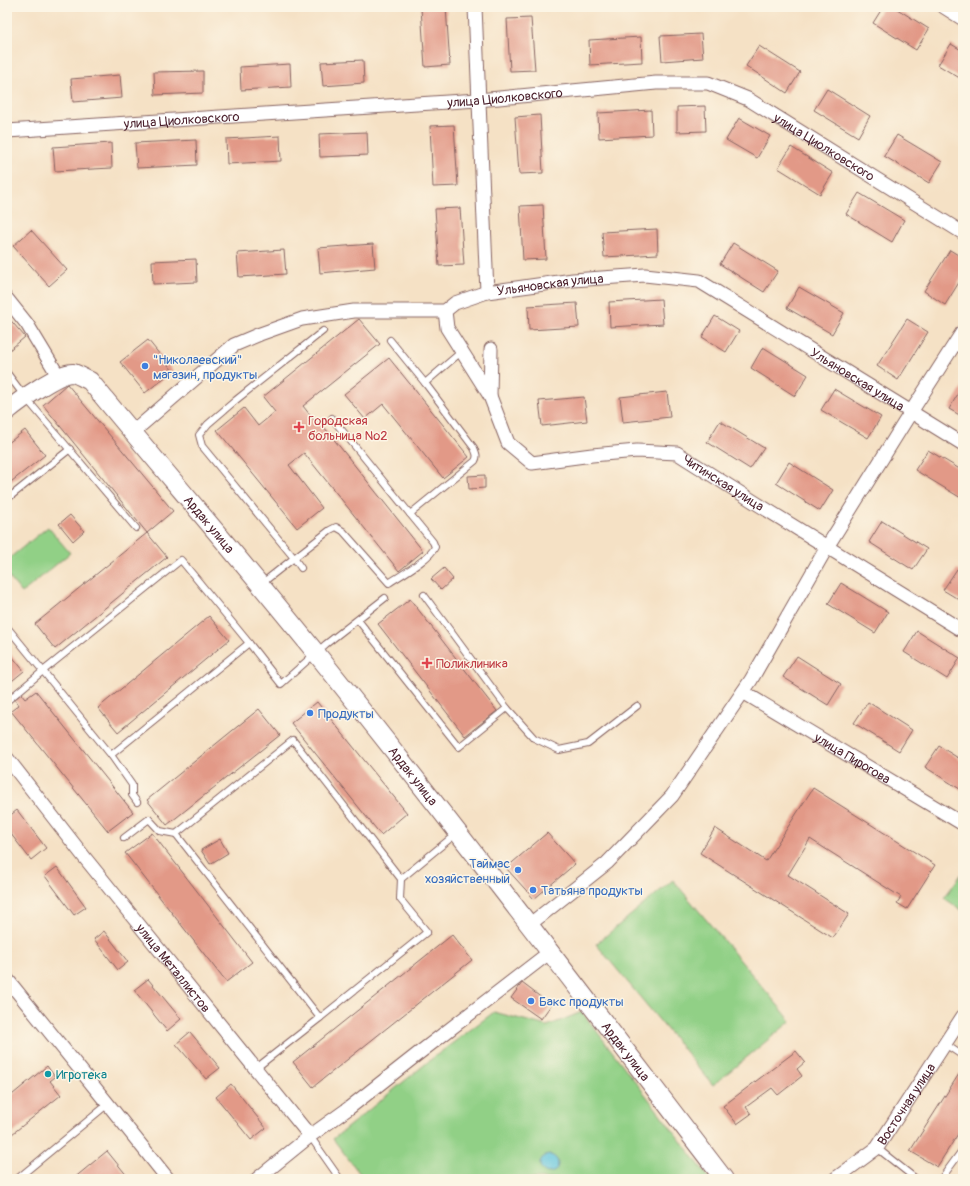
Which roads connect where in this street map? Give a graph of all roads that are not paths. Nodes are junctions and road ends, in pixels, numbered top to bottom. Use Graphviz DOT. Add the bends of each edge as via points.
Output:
graph roads {
  1 [pos="475,7"];
  2 [pos="944,7"];
  3 [pos="963,19"];
  4 [pos="478,100"];
  5 [pos="7,131"];
  6 [pos="963,233"];
  7 [pos="487,292"];
  8 [pos="7,299"];
  9 [pos="445,311"];
  10 [pos="324,331"];
  11 [pos="963,331"];
  12 [pos="390,340"];
  13 [pos="491,349"];
  14 [pos="461,352"];
  15 [pos="7,373"];
  16 [pos="59,377"];
  17 [pos="425,383"];
  18 [pos="490,396"];
  19 [pos="24,397"];
  20 [pos="7,411"];
  21 [pos="911,412"];
  22 [pos="332,418"];
  23 [pos="133,432"];
  24 [pos="963,444"];
  25 [pos="70,449"];
  26 [pos="7,499"];
  27 [pos="410,514"];
  28 [pos="136,528"];
  29 [pos="827,547"];
  30 [pos="294,558"];
  31 [pos="301,568"];
  32 [pos="260,584"];
  33 [pos="424,595"];
  34 [pos="385,598"];
  35 [pos="358,620"];
  36 [pos="7,627"];
  37 [pos="963,631"];
  38 [pos="249,643"];
  39 [pos="316,654"];
  40 [pos="43,671"];
  41 [pos="743,692"];
  42 [pos="7,701"];
  43 [pos="636,706"];
  44 [pos="507,708"];
  45 [pos="111,755"];
  46 [pos="7,758"];
  47 [pos="137,802"];
  48 [pos="963,824"];
  49 [pos="458,832"];
  50 [pos="176,834"];
  51 [pos="124,838"];
  52 [pos="401,879"];
  53 [pos="529,925"];
  54 [pos="550,952"];
  55 [pos="7,979"];
  56 [pos="963,1016"];
  57 [pos="320,1018"];
  58 [pos="945,1044"];
  59 [pos="963,1056"];
  60 [pos="255,1069"];
  61 [pos="108,1104"];
  62 [pos="310,1136"];
  63 [pos="877,1148"];
  64 [pos="963,1149"];
  65 [pos="17,1179"];
  66 [pos="168,1179"];
  67 [pos="257,1179"];
  68 [pos="340,1179"];
  69 [pos="724,1179"];
  70 [pos="835,1179"];
  71 [pos="916,1179"];
  72 [pos="941,1179"];
  1 -- 4 [label="street"];
  2 -- 3 [label="street"];
  4 -- 5 [label="street, улица Циолковского"];
  4 -- 6 [label="street, улица Циолковского" via="656,83 708,83 748,98"];
  4 -- 7 [label="street"];
  7 -- 9 [label="street, Ульяновская улица" via="455,303"];
  7 -- 21 [label="street, Ульяновская улица" via="573,280 645,275 699,281"];
  8 -- 16 [label="street" via="27,324"];
  9 -- 14 [label="street" via="447,328"];
  9 -- 23 [label="street" via="354,311 302,320 260,334 234,345"];
  10 -- 30 [label="lane" via="236,400 199,435 202,446"];
  11 -- 21 [label="street"];
  12 -- 17 [label="lane"];
  13 -- 18 [label="street"];
  14 -- 17 [label="lane"];
  14 -- 18 [label="street"];
  15 -- 19 [label="lane"];
  16 -- 19 [label="street"];
  16 -- 23 [label="street, Ардак улица" via="73,373 90,381"];
  17 -- 27 [label="lane" via="474,448 477,458"];
  18 -- 29 [label="street, Читинская улица" via="508,443 532,463 637,451 677,453"];
  19 -- 20 [label="street"];
  19 -- 25 [label="lane"];
  21 -- 24 [label="street, Ульяновская улица"];
  21 -- 29 [label="street"];
  22 -- 27 [label="lane"];
  23 -- 32 [label="street, Ардак улица"];
  25 -- 26 [label="lane"];
  25 -- 28 [label="lane"];
  27 -- 30 [label="lane" via="435,547 412,568 389,583 343,531 336,527"];
  29 -- 37 [label="street, Читинская улица"];
  29 -- 41 [label="street"];
  30 -- 31 [label="lane"];
  30 -- 32 [label="lane"];
  32 -- 39 [label="street, Ардак улица"];
  33 -- 44 [label="lane"];
  34 -- 35 [label="lane"];
  35 -- 39 [label="lane"];
  35 -- 44 [label="lane" via="459,746"];
  36 -- 40 [label="lane"];
  38 -- 39 [label="lane" via="281,684"];
  38 -- 40 [label="lane" via="181,560"];
  38 -- 45 [label="lane"];
  39 -- 49 [label="street, Ардак улица"];
  40 -- 42 [label="lane"];
  40 -- 45 [label="lane"];
  41 -- 48 [label="street, улица Пирогова"];
  41 -- 53 [label="street" via="672,796 607,863"];
  43 -- 44 [label="lane" via="588,744 559,750 534,738"];
  45 -- 47 [label="lane" via="132,785 132,795"];
  46 -- 60 [label="street, улица Металлистов"];
  49 -- 52 [label="lane"];
  49 -- 53 [label="street, Ардак улица"];
  50 -- 51 [label="lane" via="160,831 149,818"];
  50 -- 52 [label="lane" via="293,740"];
  50 -- 57 [label="lane"];
  52 -- 57 [label="lane" via="400,899 427,932"];
  53 -- 54 [label="street, Ардак улица"];
  54 -- 62 [label="street"];
  54 -- 69 [label="street, Ардак улица"];
  55 -- 61 [label="street"];
  56 -- 58 [label="street, Восточная улица"];
  57 -- 60 [label="lane"];
  58 -- 59 [label="lane"];
  58 -- 63 [label="street, Восточная улица"];
  60 -- 62 [label="street, улица Металлистов"];
  61 -- 65 [label="lane"];
  61 -- 66 [label="street"];
  62 -- 67 [label="street"];
  62 -- 68 [label="lane, улица Металлистов"];
  63 -- 70 [label="street, Восточная улица"];
  63 -- 71 [label="lane"];
  64 -- 72 [label="lane"];
}
